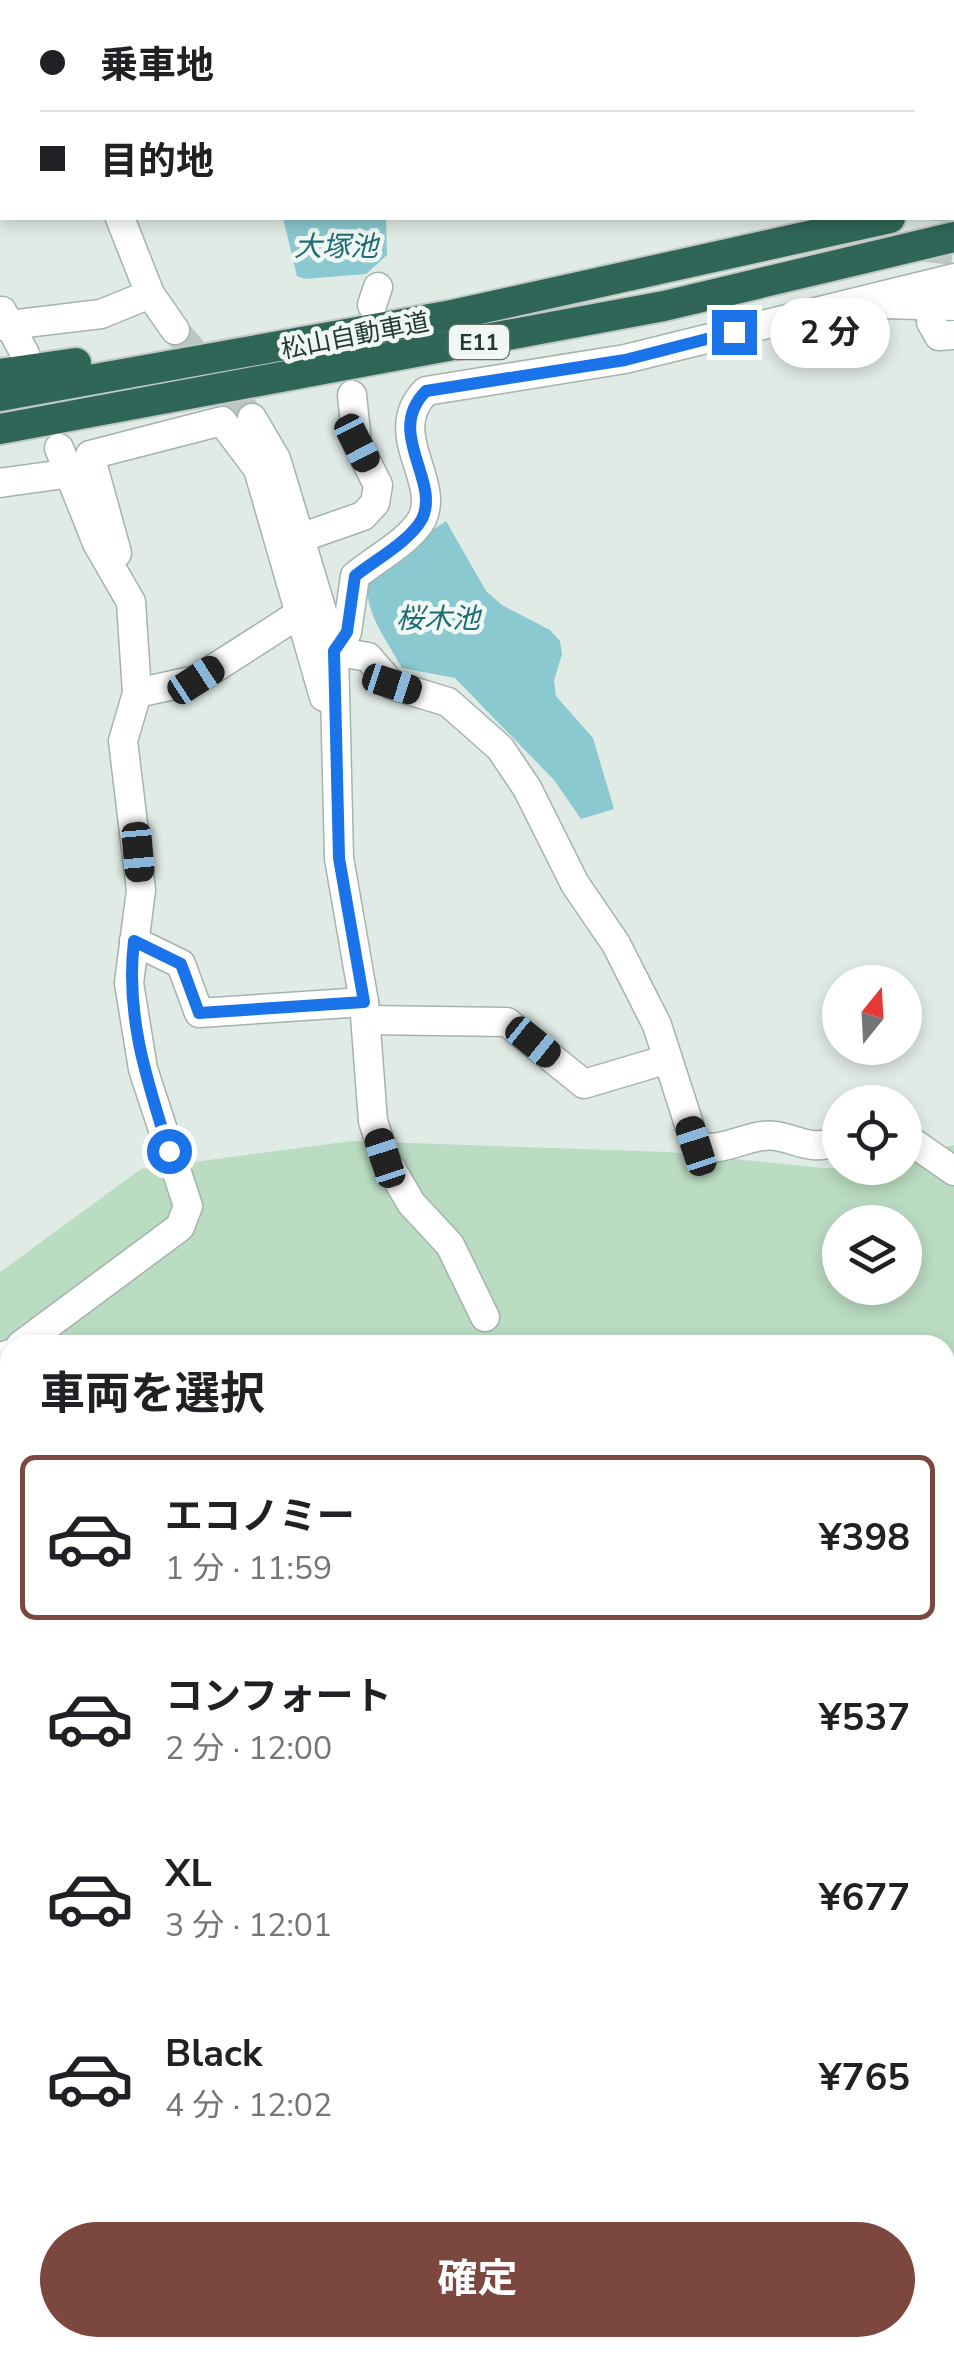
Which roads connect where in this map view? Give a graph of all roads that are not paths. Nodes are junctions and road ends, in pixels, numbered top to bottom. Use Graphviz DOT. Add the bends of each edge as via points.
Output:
graph roads {
  1 [pos="121,220"];
  2 [pos="881,220"];
  3 [pos="954,236"];
  4 [pos="954,278"];
  5 [pos="150,294"];
  6 [pos="843,304"];
  7 [pos="452,315"];
  8 [pos="3,320"];
  9 [pos="947,321"];
  10 [pos="176,330"];
  11 [pos="24,354"];
  12 [pos="0,374"];
  13 [pos="352,395"];
  14 [pos="0,396"];
  15 [pos="252,418"];
  16 [pos="0,428"];
  17 [pos="0,484"];
  18 [pos="300,538"];
  19 [pos="114,571"];
  20 [pos="302,612"];
  21 [pos="334,651"];
  22 [pos="137,692"];
  23 [pos="334,727"];
  24 [pos="134,941"];
  25 [pos="365,1011"];
  26 [pos="668,1059"];
  27 [pos="822,1143"];
  28 [pos="922,1149"];
  29 [pos="954,1171"];
  30 [pos="484,1317"];
  31 [pos="34,1335"];
  1 -- 5 [label="street"];
  2 -- 7 [label="highway, 松山自動車道 / E11"];
  3 -- 16 [label="highway, 松山自動車道 / E11" via="664,306"];
  4 -- 6 [label="street"];
  5 -- 8 [label="street" via="101,314"];
  5 -- 10 [label="street"];
  6 -- 9 [label="street"];
  6 -- 21 [label="street" via="625,360 426,391 412,404 409,428 426,510 419,525 355,576 347,632"];
  7 -- 12 [label="highway"];
  7 -- 14 [label="highway, 松山自動車道 / E11"];
  8 -- 11 [label="street"];
  13 -- 18 [label="street" via="357,443 378,485 375,503 363,516"];
  15 -- 18 [label="street" via="276,459"];
  17 -- 19 [label="street" via="65,461"];
  18 -- 21 [label="street"];
  19 -- 20 [label="street" via="117,549 90,455 222,421 258,469"];
  19 -- 22 [label="street" via="131,602"];
  20 -- 22 [label="street" via="196,680"];
  20 -- 23 [label="street"];
  21 -- 23 [label="street"];
  21 -- 26 [label="street" via="368,657 392,684 448,702 500,748 616,944"];
  22 -- 24 [label="street" via="123,740 141,890"];
  23 -- 25 [label="street" via="339,858"];
  24 -- 25 [label="street" via="181,964 199,1013"];
  24 -- 31 [label="street" via="132,1012 187,1217"];
  25 -- 26 [label="street" via="507,1022 584,1084"];
  25 -- 30 [label="street" via="373,1121 385,1158 411,1203 450,1245"];
  26 -- 27 [label="street" via="696,1146 712,1151 774,1136 802,1146"];
  28 -- 29 [label="street"];
}
